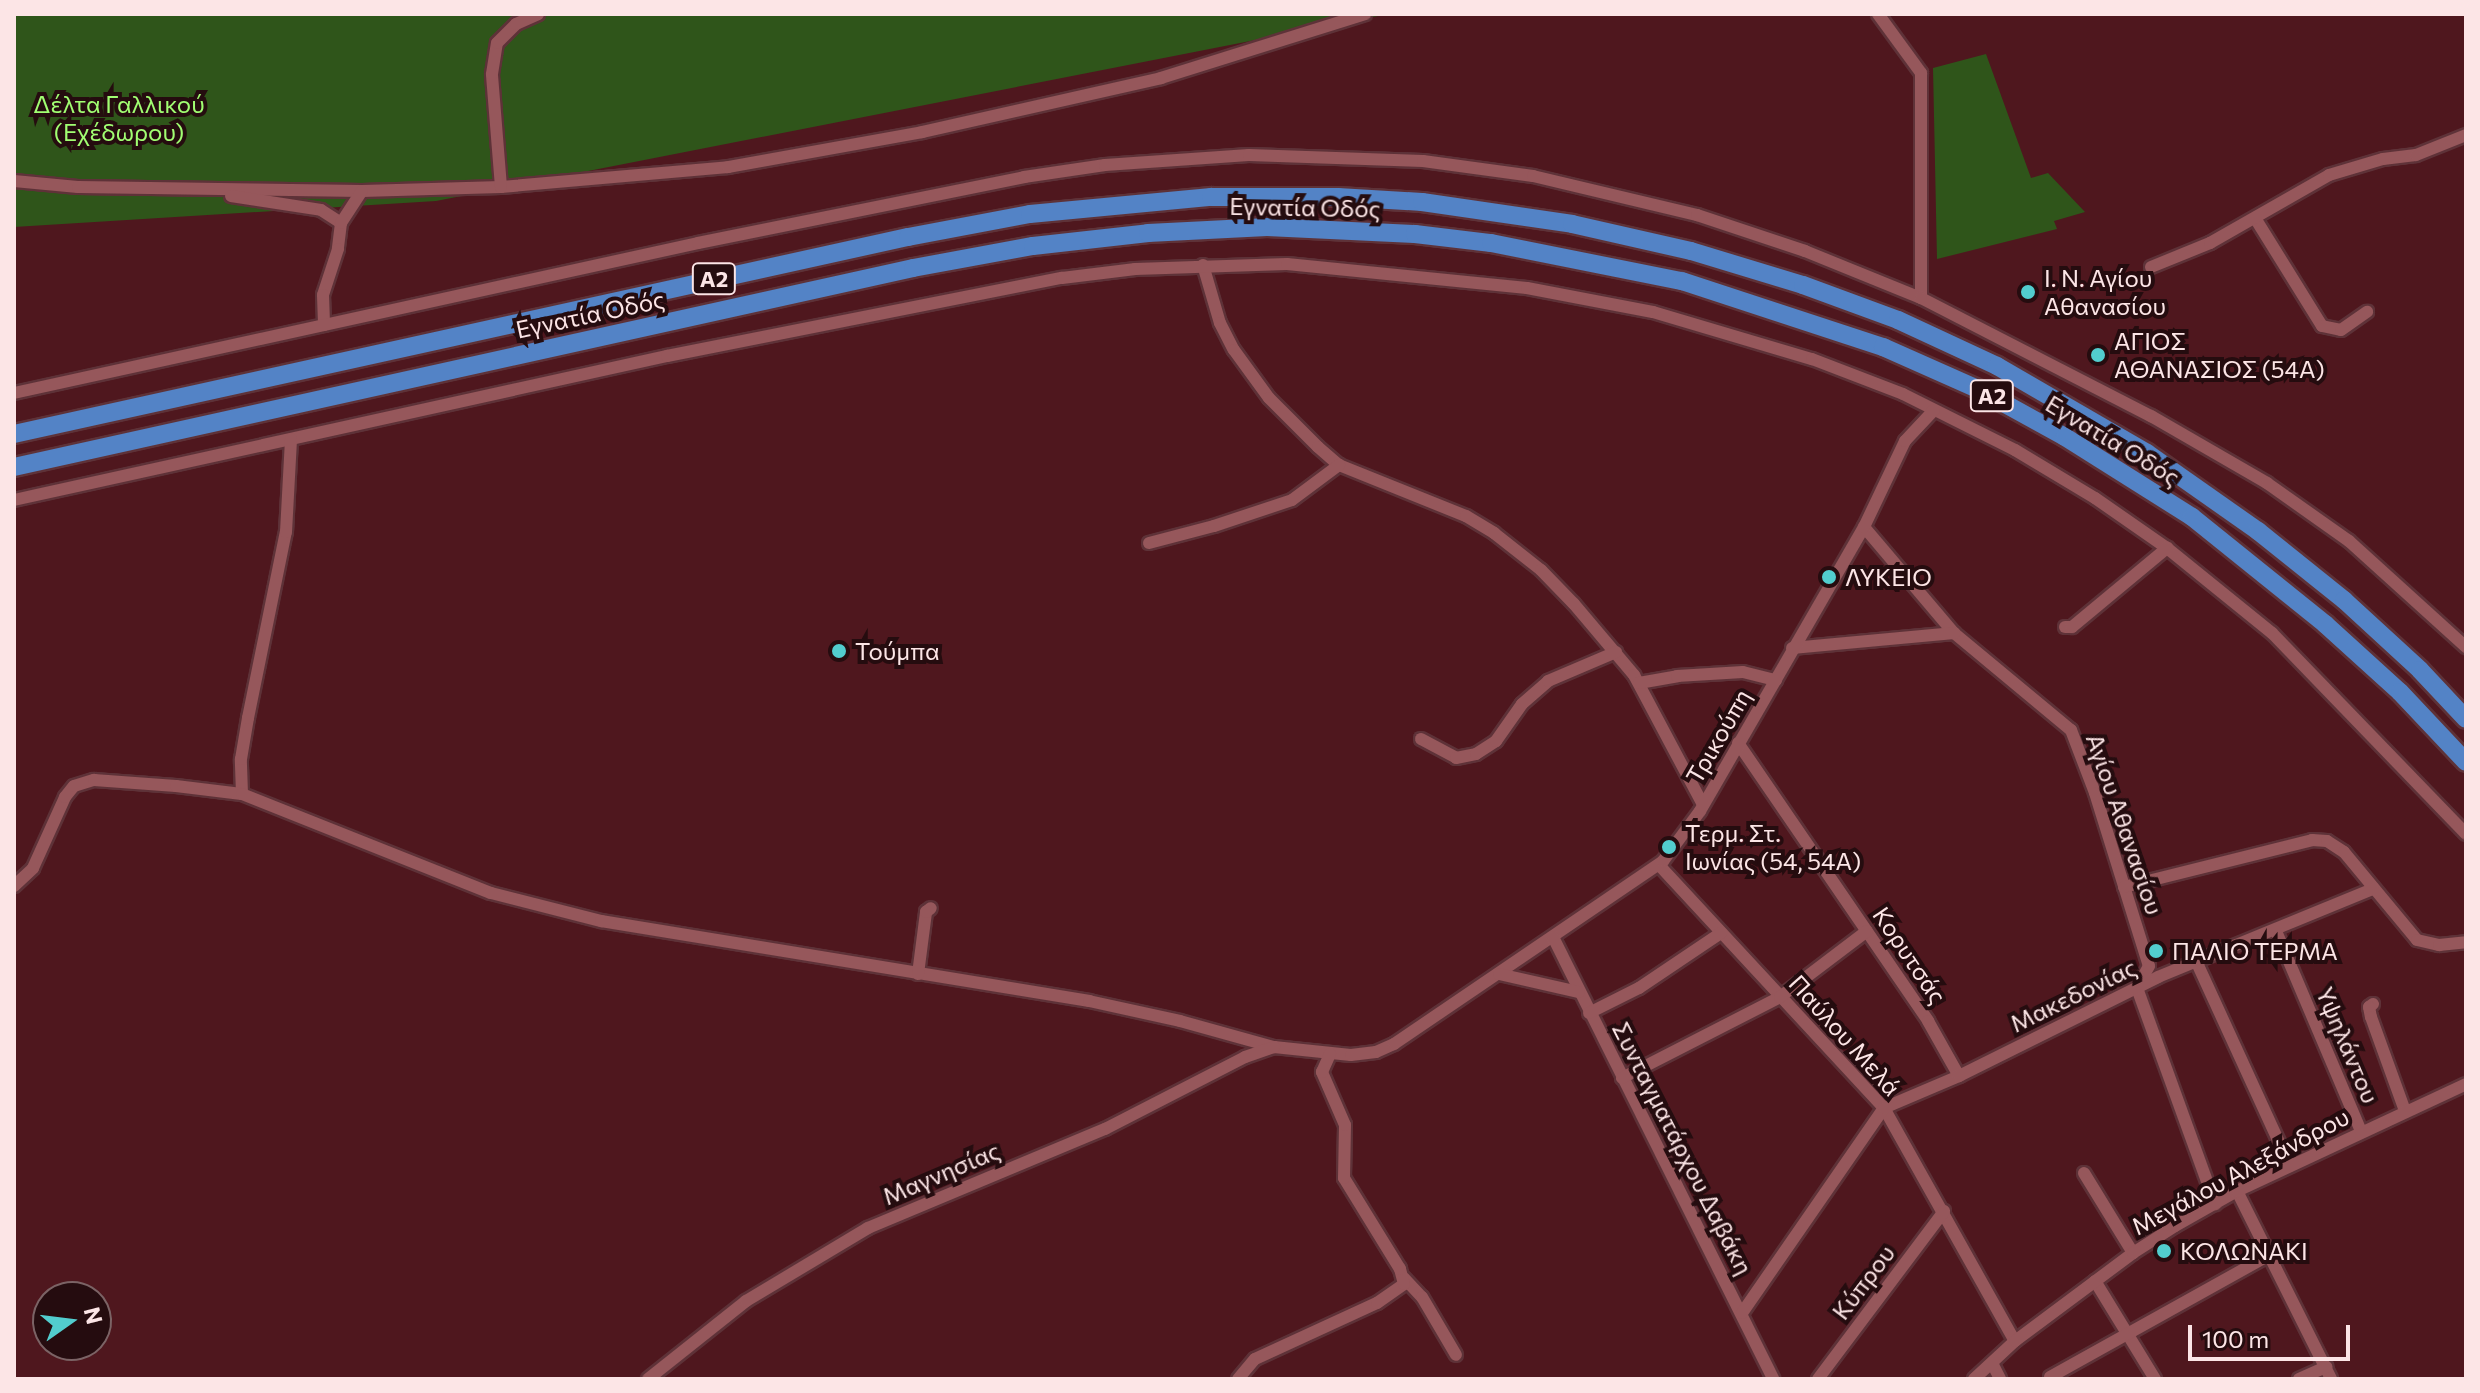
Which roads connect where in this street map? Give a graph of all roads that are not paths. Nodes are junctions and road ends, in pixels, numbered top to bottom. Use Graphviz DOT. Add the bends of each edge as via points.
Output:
graph roads {
  1 [pos="538,14"];
  2 [pos="1365,14"];
  3 [pos="1878,14"];
  4 [pos="2466,135"];
  5 [pos="14,181"];
  6 [pos="501,187"];
  7 [pos="183,189"];
  8 [pos="362,191"];
  9 [pos="2255,218"];
  10 [pos="341,223"];
  11 [pos="1203,265"];
  12 [pos="2151,267"];
  13 [pos="1921,298"];
  14 [pos="2367,312"];
  15 [pos="324,325"];
  16 [pos="14,393"];
  17 [pos="1934,410"];
  18 [pos="14,434"];
  19 [pos="291,439"];
  20 [pos="1339,465"];
  21 [pos="14,467"];
  22 [pos="14,500"];
  23 [pos="1864,527"];
  24 [pos="1149,543"];
  25 [pos="2167,548"];
  26 [pos="2065,627"];
  27 [pos="1954,633"];
  28 [pos="2466,647"];
  29 [pos="1792,648"];
  30 [pos="1616,652"];
  31 [pos="1776,680"];
  32 [pos="1639,683"];
  33 [pos="2466,719"];
  34 [pos="1421,739"];
  35 [pos="1738,743"];
  36 [pos="2466,762"];
  37 [pos="242,794"];
  38 [pos="1703,805"];
  39 [pos="2466,834"];
  40 [pos="1659,865"];
  41 [pos="14,886"];
  42 [pos="2124,887"];
  43 [pos="2373,889"];
  44 [pos="931,908"];
  45 [pos="1867,931"];
  46 [pos="2276,931"];
  47 [pos="1721,933"];
  48 [pos="1553,937"];
  49 [pos="2466,942"];
  50 [pos="2197,963"];
  51 [pos="2149,966"];
  52 [pos="918,974"];
  53 [pos="1499,974"];
  54 [pos="2158,977"];
  55 [pos="2137,988"];
  56 [pos="1579,992"];
  57 [pos="1780,997"];
  58 [pos="2373,1004"];
  59 [pos="1589,1013"];
  60 [pos="1274,1047"];
  61 [pos="1330,1054"];
  62 [pos="1959,1076"];
  63 [pos="1622,1078"];
  64 [pos="2466,1084"];
  65 [pos="1884,1108"];
  66 [pos="2405,1111"];
  67 [pos="2361,1131"];
  68 [pos="2290,1166"];
  69 [pos="2084,1173"];
  70 [pos="2237,1191"];
  71 [pos="2215,1204"];
  72 [pos="1944,1211"];
  73 [pos="2133,1253"];
  74 [pos="2271,1254"];
  75 [pos="1404,1278"];
  76 [pos="2095,1281"];
  77 [pos="1742,1313"];
  78 [pos="2128,1334"];
  79 [pos="2015,1341"];
  80 [pos="1456,1355"];
  81 [pos="1992,1363"];
  82 [pos="2329,1373"];
  83 [pos="2050,1377"];
  84 [pos="648,1379"];
  85 [pos="1238,1379"];
  86 [pos="1773,1379"];
  87 [pos="1818,1379"];
  88 [pos="1974,1379"];
  89 [pos="2000,1379"];
  90 [pos="2155,1379"];
  91 [pos="2299,1379"];
  1 -- 6 [label="street" via="516,24 497,43 492,74"];
  2 -- 6 [label="street" via="1161,78 908,134 728,167"];
  3 -- 13 [label="street" via="1921,73"];
  4 -- 9 [label="street" via="2416,155 2354,166"];
  5 -- 7 [label="street"];
  6 -- 8 [label="street"];
  7 -- 8 [label="street"];
  7 -- 10 [label="street" via="321,210"];
  8 -- 10 [label="street"];
  9 -- 12 [label="street"];
  9 -- 14 [label="street" via="2322,326 2341,330"];
  10 -- 15 [label="street" via="323,295"];
  11 -- 17 [label="street" via="1287,264 1400,273 1527,288 1653,312 1812,359"];
  11 -- 19 [label="street" via="1120,271 979,293"];
  11 -- 20 [label="street" via="1234,350 1269,398"];
  13 -- 15 [label="street" via="1697,215 1533,176 1423,161 1249,155 1024,177"];
  13 -- 28 [label="street" via="2151,416 2267,483 2349,541"];
  15 -- 16 [label="street"];
  17 -- 23 [label="street, Τρικούπη" via="1905,441"];
  17 -- 25 [label="street" via="2015,450"];
  18 -- 33 [label="highway, Εγνατία Οδός / Α2" via="877,243 1030,214 1276,195 1481,209 1691,251 1803,285 1898,320 1997,366 2135,446 2258,531 2344,600"];
  19 -- 22 [label="street"];
  19 -- 37 [label="street" via="286,532 248,718"];
  20 -- 24 [label="street" via="1292,500"];
  20 -- 30 [label="street" via="1466,516 1494,533 1541,570"];
  21 -- 36 [label="highway, Εγνατία Οδός / Α2" via="1033,246 1267,227 1491,243 1682,281 1883,347 1980,390 2192,517 2325,624"];
  23 -- 27 [label="street, Αγίου Αθανασίου"];
  23 -- 29 [label="street, Τρικούπη"];
  25 -- 26 [label="street" via="2097,608"];
  25 -- 39 [label="street" via="2316,675"];
  27 -- 29 [label="street"];
  27 -- 42 [label="street, Αγίου Αθανασίου" via="2071,730"];
  29 -- 31 [label="street, Τρικούπη"];
  30 -- 32 [label="street"];
  30 -- 34 [label="street" via="1548,681 1522,704 1496,741 1476,754 1456,758"];
  31 -- 32 [label="street" via="1743,672"];
  31 -- 35 [label="street, Τρικούπη"];
  32 -- 38 [label="street"];
  35 -- 38 [label="street, Τρικούπη"];
  35 -- 45 [label="street, Κορυτσάς"];
  37 -- 41 [label="street, Τρικούπη" via="85,782 65,797 33,868"];
  37 -- 52 [label="street, Τρικούπη" via="528,903 601,921"];
  38 -- 40 [label="street, Τρικούπη"];
  40 -- 47 [label="street, Παύλου Μελά"];
  40 -- 48 [label="street, Τρικούπη"];
  42 -- 43 [label="street" via="2312,840 2335,845"];
  42 -- 51 [label="street, Αγίου Αθανασίου"];
  43 -- 46 [label="street, Μακεδονίας"];
  43 -- 49 [label="street" via="2417,940 2439,945"];
  44 -- 52 [label="street" via="926,912"];
  45 -- 57 [label="street"];
  45 -- 62 [label="street, Κορυτσάς"];
  46 -- 50 [label="street, Μακεδονίας"];
  46 -- 67 [label="street, Υψηλάντου"];
  47 -- 57 [label="street, Παύλου Μελά"];
  47 -- 59 [label="street" via="1639,988"];
  48 -- 53 [label="street, Τρικούπη"];
  48 -- 56 [label="street, Συνταγματάρχου Δαβάκη"];
  50 -- 54 [label="street, Μακεδονίας"];
  50 -- 68 [label="street"];
  51 -- 54 [label="street"];
  51 -- 55 [label="street"];
  52 -- 60 [label="street, Τρικούπη" via="1089,1001"];
  53 -- 56 [label="street"];
  53 -- 61 [label="street, Τρικούπη" via="1394,1044 1362,1054"];
  54 -- 55 [label="street, Μακεδονίας"];
  55 -- 62 [label="street, Μακεδονίας"];
  55 -- 71 [label="street"];
  56 -- 59 [label="street, Συνταγματάρχου Δαβάκη"];
  57 -- 63 [label="street"];
  57 -- 65 [label="street, Παύλου Μελά"];
  58 -- 66 [label="street" via="2371,1017"];
  59 -- 63 [label="street, Συνταγματάρχου Δαβάκη"];
  60 -- 61 [label="street, Τρικούπη"];
  60 -- 84 [label="street, Μαγνησίας" via="1105,1129 868,1228 746,1301"];
  61 -- 75 [label="street" via="1322,1072 1345,1125 1344,1178"];
  62 -- 65 [label="street, Μακεδονίας"];
  63 -- 77 [label="street, Συνταγματάρχου Δαβάκη"];
  64 -- 66 [label="street, Μεγάλου Αλεξάνδρου"];
  65 -- 72 [label="street, Παύλου Μελά"];
  65 -- 77 [label="street"];
  66 -- 67 [label="street, Μεγάλου Αλεξάνδρου"];
  67 -- 68 [label="street, Μεγάλου Αλεξάνδρου"];
  68 -- 70 [label="street, Μεγάλου Αλεξάνδρου"];
  69 -- 73 [label="street"];
  70 -- 71 [label="street, Μεγάλου Αλεξάνδρου"];
  70 -- 74 [label="street"];
  71 -- 73 [label="street, Μεγάλου Αλεξάνδρου"];
  72 -- 79 [label="street, Παύλου Μελά"];
  72 -- 87 [label="street, Κύπρου"];
  73 -- 76 [label="street, Μεγάλου Αλεξάνδρου"];
  74 -- 78 [label="street"];
  74 -- 82 [label="street"];
  75 -- 80 [label="street"];
  75 -- 85 [label="street" via="1402,1289 1255,1359"];
  76 -- 78 [label="street"];
  76 -- 79 [label="street, Μεγάλου Αλεξάνδρου"];
  77 -- 86 [label="street, Συνταγματάρχου Δαβάκη"];
  78 -- 83 [label="street"];
  78 -- 90 [label="street"];
  79 -- 81 [label="street, Μεγάλου Αλεξάνδρου"];
  81 -- 88 [label="street, Μεγάλου Αλεξάνδρου"];
  81 -- 89 [label="street"];
  82 -- 91 [label="street"];
}
